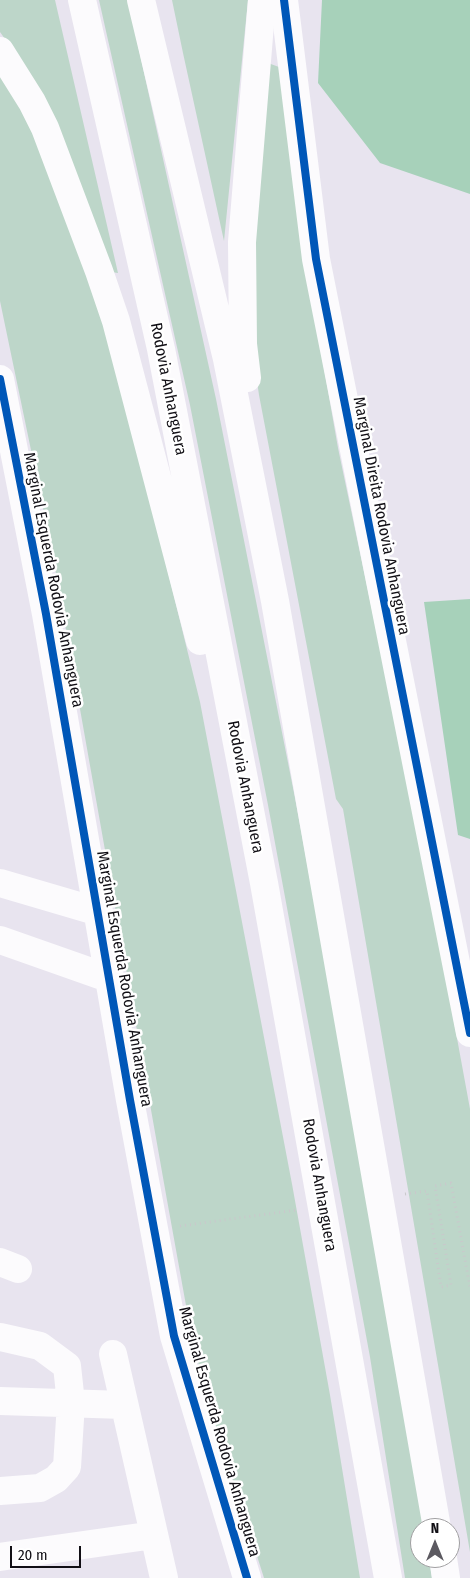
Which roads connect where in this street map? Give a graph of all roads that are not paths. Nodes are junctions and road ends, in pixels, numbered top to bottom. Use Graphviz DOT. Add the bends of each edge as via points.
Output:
graph roads {
  1 [pos="82,0"];
  2 [pos="140,0"];
  3 [pos="262,0"];
  4 [pos="284,0"];
  5 [pos="0,51"];
  6 [pos="0,378"];
  7 [pos="275,601"];
  8 [pos="0,883"];
  9 [pos="264,883"];
  10 [pos="99,912"];
  11 [pos="0,940"];
  12 [pos="111,979"];
  13 [pos="470,1033"];
  14 [pos="0,1337"];
  15 [pos="113,1354"];
  16 [pos="0,1401"];
  17 [pos="71,1403"];
  18 [pos="124,1405"];
  19 [pos="0,1491"];
  20 [pos="435,1518"];
  21 [pos="154,1535"];
  22 [pos="0,1557"];
  23 [pos="164,1578"];
  24 [pos="247,1578"];
  25 [pos="388,1578"];
  1 -- 9 [label="main road, Rodovia Anhanguera" via="161,349"];
  2 -- 7 [label="main road" via="227,359"];
  3 -- 7 [label="main road" via="242,242 243,344"];
  4 -- 13 [label="main road, Marginal Direita Rodovia Anhanguera" via="316,259"];
  5 -- 9 [label="main road" via="44,128 113,313"];
  6 -- 10 [label="main road, Marginal Esquerda Rodovia Anhanguera"];
  7 -- 20 [label="main road"];
  8 -- 10 [label="main road"];
  9 -- 25 [label="main road, Rodovia Anhanguera"];
  10 -- 12 [label="main road, Marginal Esquerda Rodovia Anhanguera"];
  11 -- 12 [label="main road"];
  12 -- 24 [label="main road, Marginal Esquerda Rodovia Anhanguera" via="174,1336"];
  14 -- 17 [label="main road" via="40,1346 67,1366"];
  15 -- 18 [label="main road"];
  16 -- 17 [label="main road"];
  17 -- 18 [label="main road"];
  17 -- 19 [label="main road" via="67,1467 56,1479 40,1488"];
  18 -- 21 [label="main road"];
  21 -- 22 [label="main road"];
  21 -- 23 [label="main road"];
}
